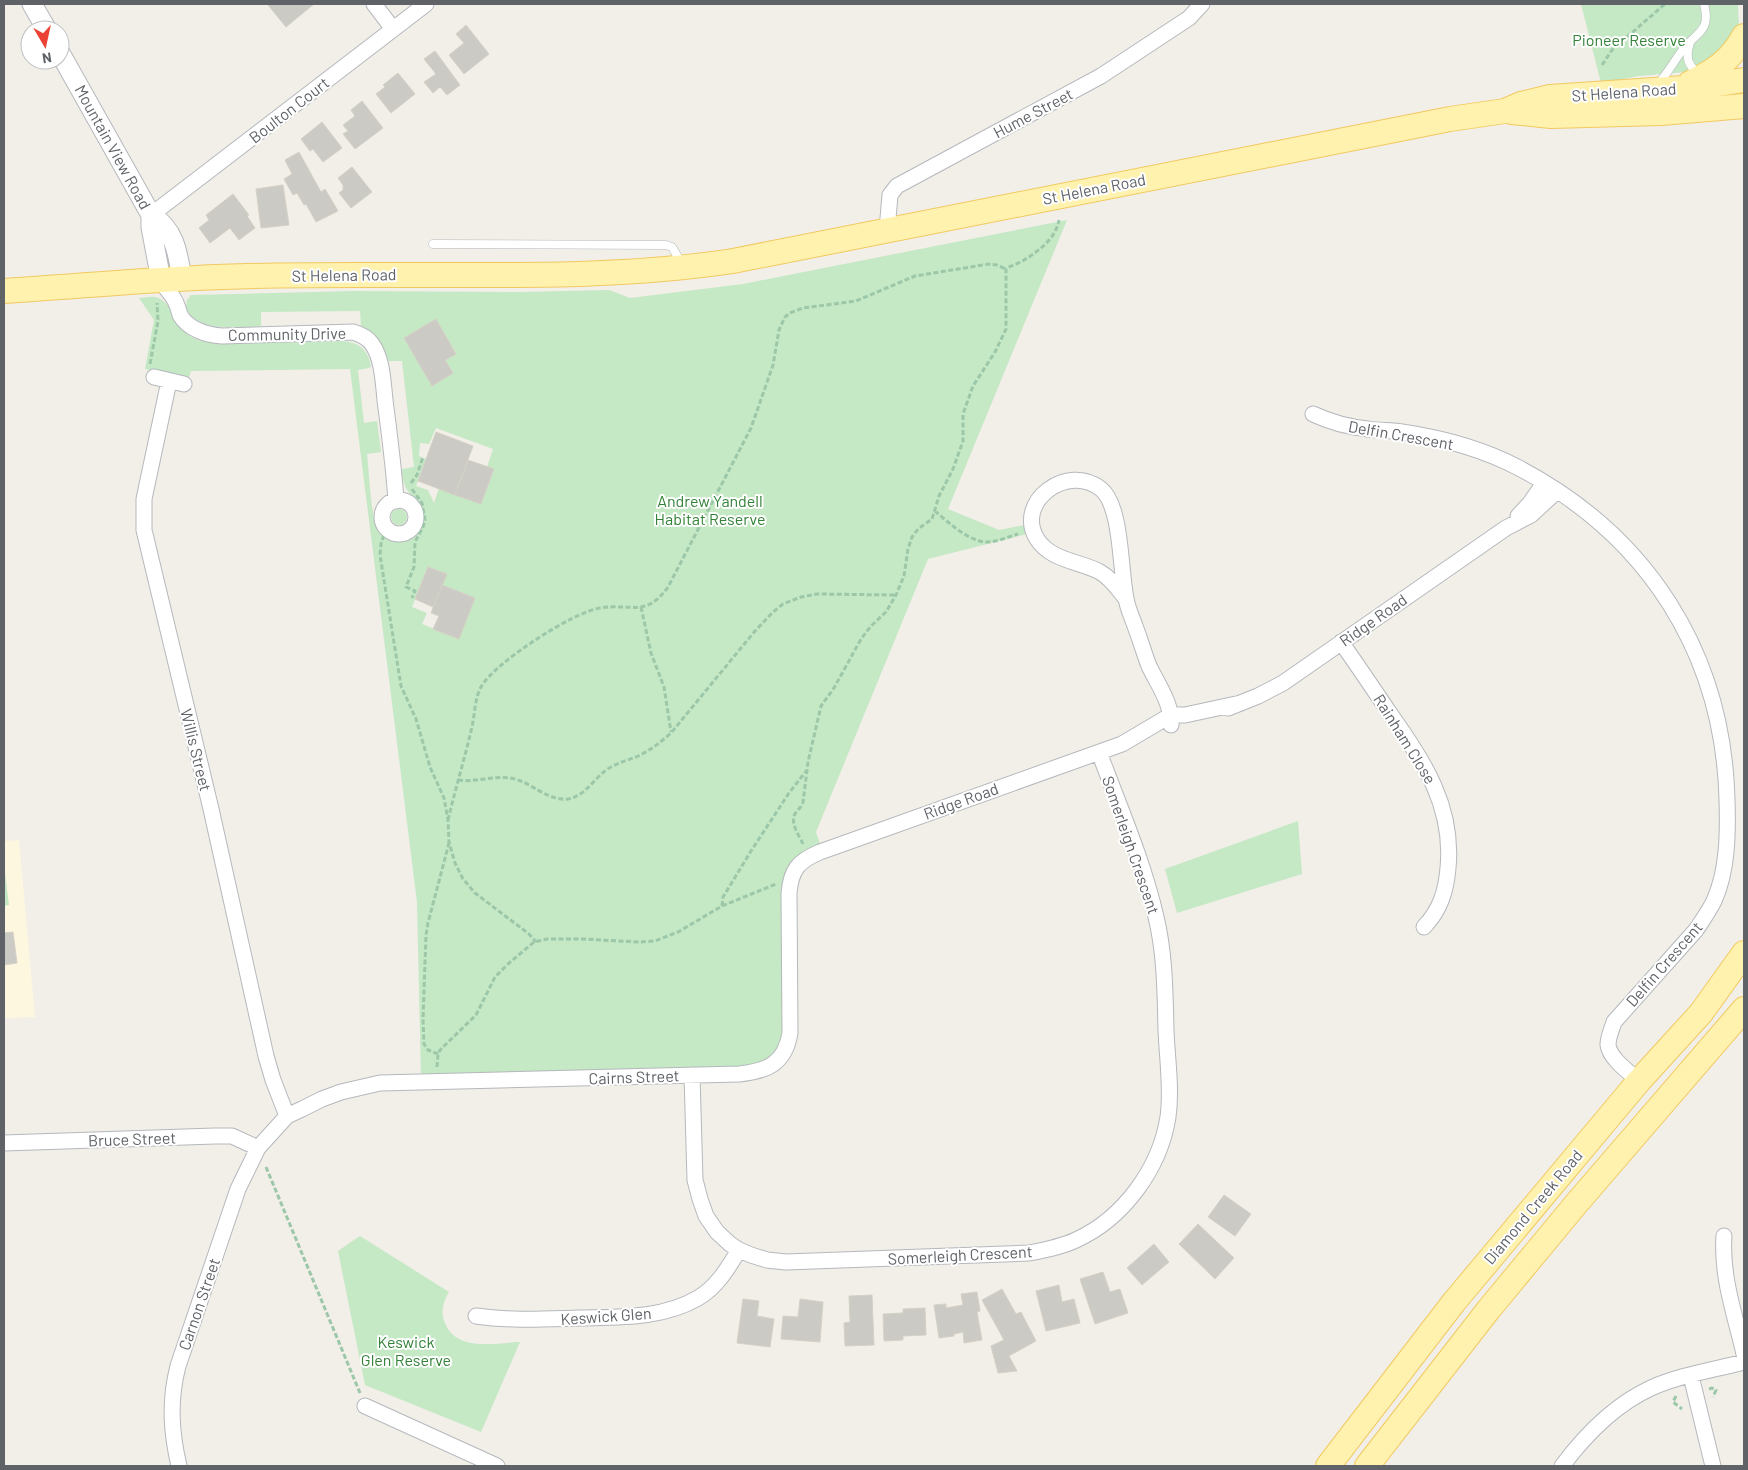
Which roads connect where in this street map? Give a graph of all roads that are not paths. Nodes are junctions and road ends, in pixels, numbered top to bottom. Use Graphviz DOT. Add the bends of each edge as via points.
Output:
graph roads {
  1 [pos="32,4"];
  2 [pos="374,4"];
  3 [pos="426,4"];
  4 [pos="1202,4"];
  5 [pos="1704,4"];
  6 [pos="41,20"];
  7 [pos="393,29"];
  8 [pos="1744,36"];
  9 [pos="1690,43"];
  10 [pos="70,70"];
  11 [pos="1702,77"];
  12 [pos="1744,80"];
  13 [pos="1677,89"];
  14 [pos="1652,91"];
  15 [pos="1744,106"];
  16 [pos="1716,109"];
  17 [pos="1505,111"];
  18 [pos="1744,120"];
  19 [pos="151,215"];
  20 [pos="887,230"];
  21 [pos="433,244"];
  22 [pos="684,268"];
  23 [pos="167,287"];
  24 [pos="4,291"];
  25 [pos="176,302"];
  26 [pos="184,384"];
  27 [pos="1312,414"];
  28 [pos="1551,487"];
  29 [pos="396,500"];
  30 [pos="1126,599"];
  31 [pos="1341,642"];
  32 [pos="1168,720"];
  33 [pos="1100,752"];
  34 [pos="790,878"];
  35 [pos="1424,927"];
  36 [pos="1744,954"];
  37 [pos="1744,1009"];
  38 [pos="692,1075"];
  39 [pos="1639,1081"];
  40 [pos="1663,1103"];
  41 [pos="287,1116"];
  42 [pos="4,1143"];
  43 [pos="258,1148"];
  44 [pos="1724,1236"];
  45 [pos="740,1250"];
  46 [pos="476,1316"];
  47 [pos="1744,1354"];
  48 [pos="1744,1362"];
  49 [pos="1691,1376"];
  50 [pos="365,1406"];
  51 [pos="178,1466"];
  52 [pos="497,1466"];
  53 [pos="1328,1466"];
  54 [pos="1367,1466"];
  55 [pos="1562,1466"];
  56 [pos="1713,1466"];
  1 -- 6 [label="street"];
  2 -- 7 [label="street"];
  3 -- 7 [label="street, Boulton Court"];
  4 -- 20 [label="street, Hume Street" via="1189,18 1109,71 897,186 890,195"];
  5 -- 9 [label="lane" via="1706,23"];
  7 -- 19 [label="street, Boulton Court"];
  8 -- 11 [label="main road" via="1724,63"];
  9 -- 11 [label="lane" via="1688,62"];
  9 -- 14 [label="lane"];
  10 -- 19 [label="street, Mountain View Road"];
  11 -- 13 [label="main road"];
  12 -- 13 [label="main road, St Helena Road"];
  13 -- 14 [label="main road, St Helena Road"];
  14 -- 17 [label="main road, St Helena Road" via="1550,97"];
  15 -- 16 [label="main road, St Helena Road"];
  16 -- 17 [label="main road, St Helena Road" via="1551,116"];
  16 -- 18 [label="main road"];
  17 -- 20 [label="main road, St Helena Road"];
  19 -- 23 [label="street, Mountain View Road" via="151,227"];
  20 -- 22 [label="main road, St Helena Road"];
  21 -- 22 [label="lane" via="666,245 672,247"];
  22 -- 23 [label="main road, St Helena Road" via="580,275 340,275"];
  23 -- 24 [label="main road, St Helena Road"];
  23 -- 25 [label="street, Community Drive" via="167,292"];
  23 -- 25 [label="street" via="181,291"];
  25 -- 29 [label="street, Community Drive" via="185,321 208,334 353,332 369,340 376,351 382,374"];
  26 -- 41 [label="street, Willis Street" via="161,379 144,499 144,530 266,1056"];
  27 -- 28 [label="street, Delfin Crescent" via="1350,426 1428,436 1460,445 1519,468"];
  28 -- 31 [label="street, Ridge Road" via="1506,528"];
  28 -- 39 [label="street, Delfin Crescent" via="1609,530 1654,578 1668,599 1706,678 1717,713 1724,757 1728,813 1726,848 1714,901 1696,930 1614,1022 1609,1039 1612,1055"];
  29 -- 29 [label="street" via="388,503 382,513 383,523 391,531 406,532 416,518 413,508 404,501"];
  30 -- 30 [label="street" via="1099,571 1052,554 1038,540 1033,531 1034,510 1042,494 1056,483 1089,482 1110,500"];
  30 -- 32 [label="street" via="1149,665 1162,691"];
  31 -- 32 [label="street, Ridge Road" via="1283,683 1258,696 1189,724"];
  31 -- 35 [label="street, Rainham Close" via="1430,774 1442,807 1448,840 1447,876 1439,908"];
  32 -- 33 [label="street, Ridge Road" via="1149,738"];
  33 -- 34 [label="street, Ridge Road" via="805,859"];
  33 -- 45 [label="street, Somerleigh Crescent" via="1149,889 1163,960 1168,1115 1161,1147 1138,1188 1109,1219 1090,1233 1059,1246 1029,1253 786,1262 767,1260"];
  34 -- 38 [label="street, Cairns Street" via="791,1024 786,1049 776,1062 763,1070"];
  36 -- 39 [label="main road, Diamond Creek Road" via="1701,1013"];
  37 -- 40 [label="main road, Diamond Creek Road"];
  38 -- 41 [label="street, Cairns Street" via="380,1084 322,1099"];
  38 -- 45 [label="street, Somerleigh Crescent" via="696,1180 700,1199 717,1232"];
  39 -- 40 [label="main road, Delfin Crescent"];
  39 -- 53 [label="main road, Diamond Creek Road" via="1454,1302"];
  40 -- 54 [label="main road, Diamond Creek Road" via="1489,1309"];
  41 -- 43 [label="street"];
  42 -- 43 [label="street, Bruce Street" via="232,1136"];
  43 -- 51 [label="street, Carnon Street" via="238,1189 173,1385 172,1428"];
  44 -- 47 [label="street" via="1725,1276"];
  45 -- 46 [label="street, Keswick Glen" via="709,1291 668,1311 631,1316 516,1320"];
  48 -- 49 [label="street"];
  49 -- 55 [label="street" via="1651,1388 1616,1410 1583,1439"];
  49 -- 56 [label="street"];
  50 -- 52 [label="street"];
}
